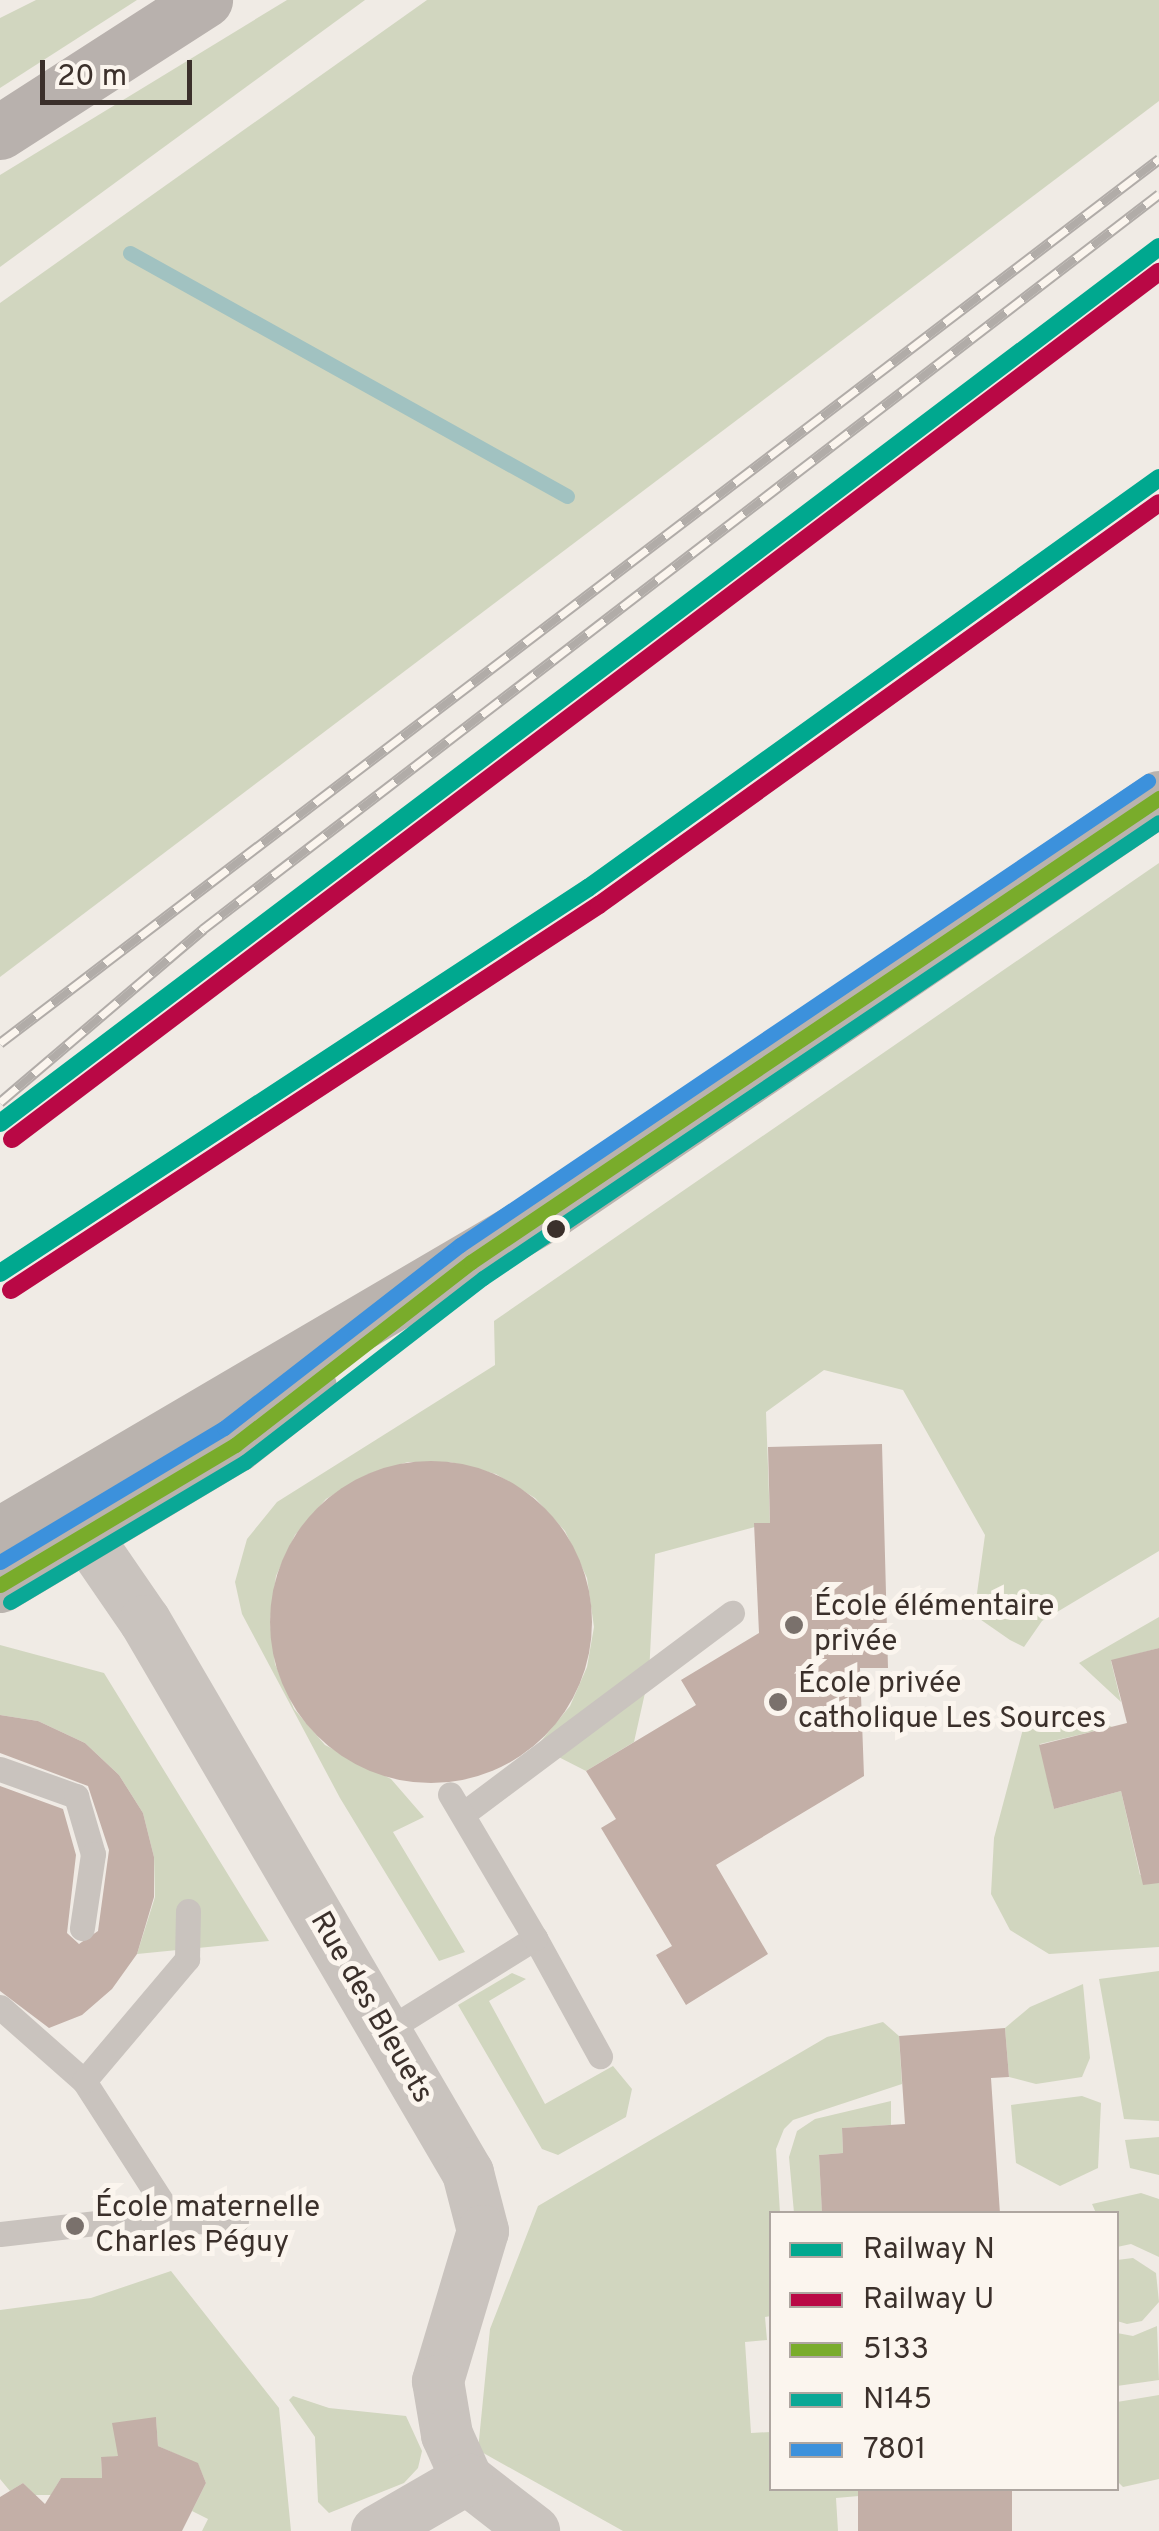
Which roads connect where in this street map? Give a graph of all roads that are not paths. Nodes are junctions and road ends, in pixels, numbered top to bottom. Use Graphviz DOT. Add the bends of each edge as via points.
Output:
graph roads {
  1 [pos="205,0"];
  2 [pos="0,132"];
  3 [pos="1159,798"];
  4 [pos="72,1516"];
  5 [pos="0,1534"];
  6 [pos="0,1585"];
  7 [pos="732,1613"];
  8 [pos="0,1769"];
  9 [pos="188,1911"];
  10 [pos="82,1928"];
  11 [pos="535,1938"];
  12 [pos="0,2007"];
  13 [pos="384,2032"];
  14 [pos="600,2056"];
  15 [pos="84,2081"];
  16 [pos="236,2221"];
  17 [pos="175,2222"];
  18 [pos="0,2234"];
  19 [pos="467,2480"];
  20 [pos="377,2531"];
  21 [pos="534,2531"];
  1 -- 2 [label="main road"];
  3 -- 4 [label="main road" via="470,1262 235,1444"];
  4 -- 5 [label="main road"];
  4 -- 6 [label="main road"];
  4 -- 13 [label="street, Rue des Bleuets" via="145,1621"];
  7 -- 11 [label="lane" via="457,1804"];
  8 -- 10 [label="lane" via="76,1796 93,1854"];
  9 -- 15 [label="lane" via="186,1959"];
  11 -- 13 [label="lane"];
  11 -- 14 [label="lane"];
  12 -- 15 [label="lane"];
  13 -- 19 [label="street, Rue des Bleuets" via="468,2173 483,2230 438,2381 447,2435"];
  15 -- 17 [label="lane"];
  16 -- 17 [label="lane"];
  17 -- 18 [label="lane"];
  19 -- 20 [label="street"];
  19 -- 21 [label="street, Rue des Bleuets"];
}
